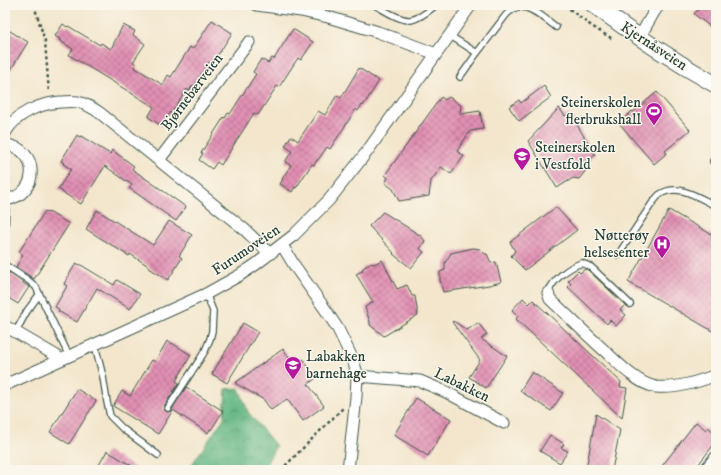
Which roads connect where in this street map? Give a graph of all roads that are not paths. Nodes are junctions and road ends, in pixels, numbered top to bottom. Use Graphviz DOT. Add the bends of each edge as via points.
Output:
graph roads {
  1 [pos="257,5"];
  2 [pos="375,5"];
  3 [pos="436,5"];
  4 [pos="471,5"];
  5 [pos="594,5"];
  6 [pos="659,5"];
  7 [pos="556,27"];
  8 [pos="450,35"];
  9 [pos="639,38"];
  10 [pos="249,42"];
  11 [pos="477,53"];
  12 [pos="436,54"];
  13 [pos="460,77"];
  14 [pos="716,85"];
  15 [pos="5,133"];
  16 [pos="5,145"];
  17 [pos="159,160"];
  18 [pos="6,200"];
  19 [pos="716,206"];
  20 [pos="5,232"];
  21 [pos="282,245"];
  22 [pos="270,254"];
  23 [pos="618,255"];
  24 [pos="5,265"];
  25 [pos="548,293"];
  26 [pos="206,294"];
  27 [pos="39,295"];
  28 [pos="630,304"];
  29 [pos="5,326"];
  30 [pos="15,332"];
  31 [pos="95,344"];
  32 [pos="65,358"];
  33 [pos="716,375"];
  34 [pos="357,376"];
  35 [pos="6,384"];
  36 [pos="168,408"];
  37 [pos="504,423"];
  38 [pos="158,455"];
  39 [pos="716,457"];
  40 [pos="336,470"];
  41 [pos="348,470"];
  42 [pos="705,470"];
  1 -- 12 [label="street" via="328,17 378,32"];
  2 -- 3 [label="lane" via="396,17 410,20"];
  4 -- 8 [label="street, Furumoveien"];
  5 -- 9 [label="main road, Kjernåsveien"];
  6 -- 9 [label="street"];
  7 -- 11 [label="lane" via="532,9 520,6 506,15"];
  8 -- 11 [label="lane"];
  8 -- 12 [label="street, Furumoveien"];
  9 -- 14 [label="main road, Kjernåsveien"];
  10 -- 17 [label="street, Bjørnebærveien"];
  11 -- 13 [label="lane"];
  12 -- 21 [label="street, Furumoveien" via="366,153 329,200"];
  15 -- 17 [label="street" via="16,120 35,108 50,103 78,102 100,113"];
  16 -- 18 [label="street" via="21,150 28,158 32,169 31,180 26,190 17,197"];
  17 -- 22 [label="street" via="244,229"];
  18 -- 20 [label="lane"];
  19 -- 23 [label="lane" via="689,192 678,190 659,195"];
  21 -- 22 [label="street, Furumoveien"];
  21 -- 34 [label="street" via="338,329 353,360"];
  22 -- 26 [label="street, Furumoveien"];
  24 -- 27 [label="lane" via="32,283"];
  25 -- 28 [label="lane" via="567,271 582,263 591,267"];
  25 -- 33 [label="street" via="550,299 590,338 629,373 647,384 665,387 697,383"];
  26 -- 31 [label="street, Furumoveien"];
  26 -- 36 [label="lane" via="213,311 210,339 205,352"];
  27 -- 30 [label="lane"];
  27 -- 32 [label="lane"];
  29 -- 30 [label="street"];
  30 -- 32 [label="street"];
  31 -- 32 [label="street, Furumoveien"];
  31 -- 38 [label="lane" via="110,416"];
  32 -- 35 [label="street, Furumoveien"];
  34 -- 37 [label="street, Labakken" via="420,381"];
  34 -- 41 [label="street"];
  39 -- 42 [label="street"];
  40 -- 41 [label="lane"];
}
